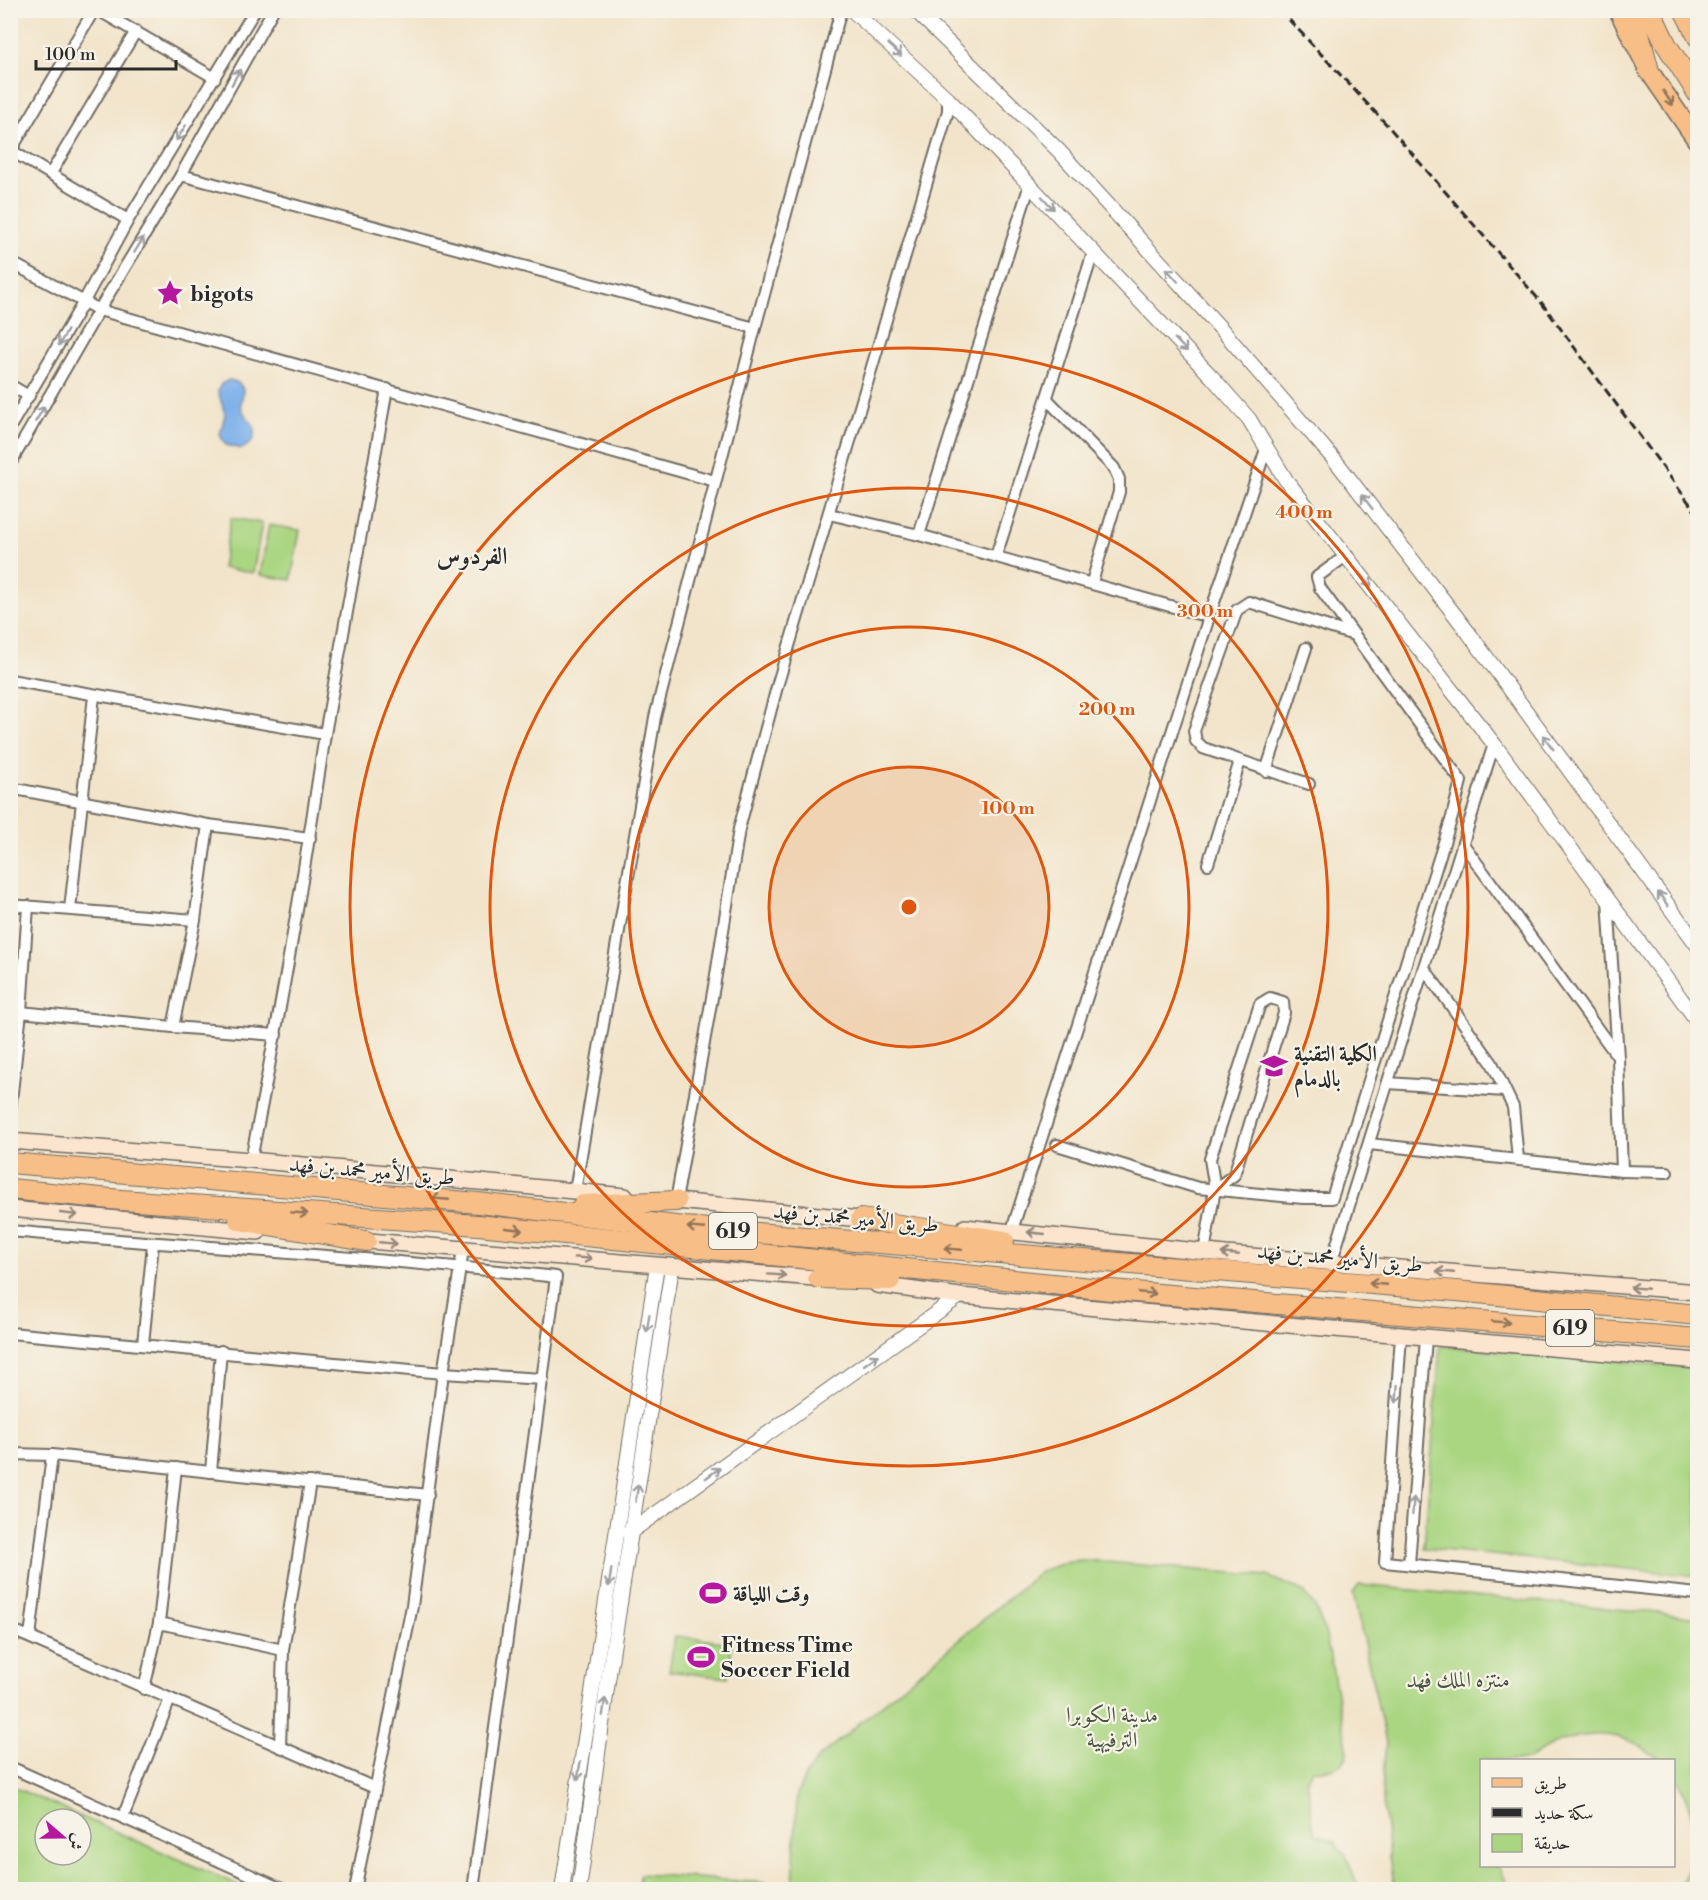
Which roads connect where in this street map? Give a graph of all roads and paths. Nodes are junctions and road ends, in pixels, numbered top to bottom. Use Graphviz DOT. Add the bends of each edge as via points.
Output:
graph roads {
  1 [pos="96,10"];
  2 [pos="255,10"];
  3 [pos="273,10"];
  4 [pos="841,10"];
  5 [pos="852,10"];
  6 [pos="915,10"];
  7 [pos="1618,10"];
  8 [pos="1633,10"];
  9 [pos="1650,10"];
  10 [pos="1684,10"];
  11 [pos="136,31"];
  12 [pos="1698,38"];
  13 [pos="1649,71"];
  14 [pos="215,78"];
  15 [pos="1698,94"];
  16 [pos="948,99"];
  17 [pos="1698,142"];
  18 [pos="11,150"];
  19 [pos="51,173"];
  20 [pos="181,175"];
  21 [pos="1030,184"];
  22 [pos="128,220"];
  23 [pos="1094,253"];
  24 [pos="10,262"];
  25 [pos="83,303"];
  26 [pos="99,310"];
  27 [pos="755,328"];
  28 [pos="10,385"];
  29 [pos="387,389"];
  30 [pos="29,396"];
  31 [pos="1047,399"];
  32 [pos="10,427"];
  33 [pos="1266,449"];
  34 [pos="10,464"];
  35 [pos="715,481"];
  36 [pos="829,514"];
  37 [pos="919,535"];
  38 [pos="1347,555"];
  39 [pos="996,556"];
  40 [pos="1092,582"];
  41 [pos="1209,617"];
  42 [pos="1351,634"];
  43 [pos="1306,648"];
  44 [pos="10,680"];
  45 [pos="94,696"];
  46 [pos="325,734"];
  47 [pos="1494,744"];
  48 [pos="1240,760"];
  49 [pos="1266,771"];
  50 [pos="1309,784"];
  51 [pos="10,788"];
  52 [pos="81,802"];
  53 [pos="208,825"];
  54 [pos="310,838"];
  55 [pos="1463,844"];
  56 [pos="1208,864"];
  57 [pos="1608,898"];
  58 [pos="10,905"];
  59 [pos="28,906"];
  60 [pos="70,909"];
  61 [pos="195,920"];
  62 [pos="1698,946"];
  63 [pos="1424,968"];
  64 [pos="16,1011"];
  65 [pos="1698,1022"];
  66 [pos="173,1027"];
  67 [pos="276,1035"];
  68 [pos="1618,1058"];
  69 [pos="1388,1083"];
  70 [pos="1505,1090"];
  71 [pos="10,1110"];
  72 [pos="10,1141"];
  73 [pos="1369,1144"];
  74 [pos="1057,1145"];
  75 [pos="10,1149"];
  76 [pos="1518,1159"];
  77 [pos="251,1160"];
  78 [pos="10,1163"];
  79 [pos="1622,1171"];
  80 [pos="1667,1172"];
  81 [pos="234,1182"];
  82 [pos="10,1189"];
  83 [pos="1215,1189"];
  84 [pos="575,1191"];
  85 [pos="121,1200"];
  86 [pos="676,1201"];
  87 [pos="478,1203"];
  88 [pos="10,1209"];
  89 [pos="861,1219"];
  90 [pos="1012,1230"];
  91 [pos="10,1231"];
  92 [pos="366,1241"];
  93 [pos="153,1244"];
  94 [pos="463,1250"];
  95 [pos="1204,1252"];
  96 [pos="1331,1263"];
  97 [pos="461,1266"];
  98 [pos="665,1266"];
  99 [pos="1173,1267"];
  100 [pos="818,1278"];
  101 [pos="1111,1290"];
  102 [pos="1698,1292"];
  103 [pos="960,1296"];
  104 [pos="1698,1315"];
  105 [pos="10,1333"];
  106 [pos="1401,1336"];
  107 [pos="1426,1338"];
  108 [pos="1698,1339"];
  109 [pos="143,1344"];
  110 [pos="221,1351"];
  111 [pos="1698,1361"];
  112 [pos="443,1373"];
  113 [pos="543,1379"];
  114 [pos="10,1454"];
  115 [pos="52,1455"];
  116 [pos="176,1468"];
  117 [pos="211,1472"];
  118 [pos="310,1482"];
  119 [pos="429,1495"];
  120 [pos="631,1532"];
  121 [pos="616,1538"];
  122 [pos="1409,1564"];
  123 [pos="1698,1594"];
  124 [pos="159,1623"];
  125 [pos="10,1629"];
  126 [pos="30,1637"];
  127 [pos="283,1650"];
  128 [pos="144,1689"];
  129 [pos="170,1699"];
  130 [pos="280,1747"];
  131 [pos="10,1767"];
  132 [pos="375,1788"];
  133 [pos="123,1817"];
  134 [pos="284,1890"];
  135 [pos="355,1890"];
  136 [pos="473,1890"];
  137 [pos="562,1890"];
  138 [pos="579,1890"];
  1 -- 11 [label="street"];
  1 -- 18 [label="street"];
  2 -- 14 [label="street"];
  20 -- 3 [label="street, one-way"];
  4 -- 27 [label="street"];
  5 -- 16 [label="street, one-way"];
  62 -- 6 [label="street, one-way" via="1468,632 1338,464 1059,150"];
  7 -- 13 [label="main road"];
  8 -- 13 [label="highway"];
  9 -- 15 [label="highway"];
  10 -- 12 [label="highway"];
  11 -- 14 [label="street"];
  11 -- 19 [label="street"];
  13 -- 17 [label="main road, one-way"];
  14 -- 22 [label="street, one-way"];
  16 -- 21 [label="street"];
  16 -- 36 [label="street" via="948,111"];
  18 -- 19 [label="street"];
  19 -- 22 [label="street"];
  26 -- 20 [label="street, one-way"];
  20 -- 27 [label="street"];
  21 -- 23 [label="street, one-way"];
  21 -- 37 [label="street"];
  22 -- 25 [label="street"];
  23 -- 31 [label="street"];
  23 -- 33 [label="street, one-way" via="1249,419"];
  24 -- 25 [label="street"];
  25 -- 26 [label="street"];
  25 -- 30 [label="street, one-way"];
  26 -- 29 [label="street"];
  34 -- 26 [label="street, one-way"];
  27 -- 35 [label="street"];
  28 -- 30 [label="street"];
  29 -- 35 [label="street"];
  29 -- 46 [label="street"];
  30 -- 32 [label="street"];
  31 -- 39 [label="street"];
  31 -- 40 [label="street" via="1114,468 1119,479 1119,492"];
  33 -- 38 [label="street"];
  33 -- 41 [label="street"];
  35 -- 84 [label="street" via="655,717"];
  36 -- 37 [label="street"];
  36 -- 86 [label="street" via="739,829"];
  37 -- 39 [label="street"];
  38 -- 42 [label="street" via="1317,577 1320,588"];
  38 -- 47 [label="street, one-way"];
  39 -- 40 [label="street"];
  40 -- 41 [label="street"];
  41 -- 90 [label="street"];
  42 -- 48 [label="street" via="1249,602 1237,610 1194,730 1196,741 1203,748"];
  42 -- 83 [label="street" via="1461,781 1332,1198"];
  43 -- 49 [label="street"];
  44 -- 45 [label="street"];
  45 -- 46 [label="street"];
  45 -- 52 [label="street"];
  46 -- 54 [label="street"];
  47 -- 55 [label="street"];
  47 -- 57 [label="street"];
  48 -- 49 [label="street"];
  48 -- 56 [label="street"];
  49 -- 50 [label="street"];
  51 -- 52 [label="street"];
  52 -- 53 [label="street"];
  52 -- 60 [label="street"];
  53 -- 54 [label="street"];
  53 -- 61 [label="street"];
  54 -- 67 [label="street"];
  55 -- 63 [label="street"];
  55 -- 68 [label="street"];
  57 -- 65 [label="street"];
  57 -- 68 [label="street"];
  58 -- 59 [label="street"];
  59 -- 60 [label="street"];
  59 -- 64 [label="street"];
  60 -- 61 [label="street"];
  61 -- 66 [label="street"];
  63 -- 69 [label="street"];
  63 -- 70 [label="street" via="1492,1063"];
  64 -- 66 [label="street"];
  64 -- 71 [label="street"];
  66 -- 67 [label="street"];
  67 -- 77 [label="street"];
  68 -- 79 [label="street"];
  69 -- 70 [label="street"];
  69 -- 73 [label="street"];
  70 -- 76 [label="street" via="1513,1107"];
  72 -- 77 [label="main road"];
  73 -- 76 [label="street"];
  73 -- 96 [label="street"];
  74 -- 83 [label="street" via="1198,1188"];
  75 -- 81 [label="highway"];
  76 -- 79 [label="street"];
  77 -- 84 [label="main road"];
  78 -- 81 [label="highway, طريق الأمير محمد بن فهد / 619"];
  79 -- 80 [label="street"];
  87 -- 81 [label="highway, طريق الأمير محمد بن فهد / 619, one-way"];
  82 -- 85 [label="highway, طريق الأمير محمد بن فهد / 619"];
  83 -- 83 [label="street" via="1234,1174 1284,1013 1283,1002 1270,998 1260,1004 1210,1159"];
  83 -- 95 [label="street"];
  84 -- 86 [label="main road"];
  85 -- 92 [label="highway"];
  85 -- 101 [label="highway, طريق الأمير محمد بن فهد / 619, one-way" via="478,1226"];
  86 -- 87 [label="highway" via="587,1205"];
  86 -- 89 [label="main road"];
  99 -- 87 [label="highway, طريق الأمير محمد بن فهد / 619, one-way" via="685,1227"];
  88 -- 92 [label="main road, one-way"];
  89 -- 90 [label="main road"];
  89 -- 99 [label="highway"];
  95 -- 90 [label="main road, one-way"];
  91 -- 93 [label="street"];
  92 -- 94 [label="main road, one-way"];
  93 -- 97 [label="street"];
  93 -- 109 [label="street"];
  94 -- 97 [label="street"];
  94 -- 98 [label="main road, one-way"];
  96 -- 95 [label="main road, one-way"];
  102 -- 96 [label="main road, one-way"];
  97 -- 112 [label="street"];
  97 -- 113 [label="street" via="556,1277"];
  98 -- 100 [label="main road, one-way"];
  120 -- 98 [label="street, one-way"];
  98 -- 121 [label="street, one-way"];
  104 -- 99 [label="highway, طريق الأمير محمد بن فهد / 619, one-way"];
  100 -- 101 [label="highway"];
  100 -- 103 [label="main road"];
  101 -- 108 [label="highway, طريق الأمير محمد بن فهد / 619, one-way"];
  103 -- 106 [label="main road"];
  120 -- 103 [label="street, one-way"];
  105 -- 109 [label="street"];
  106 -- 107 [label="main road"];
  106 -- 122 [label="street, one-way" via="1385,1562"];
  107 -- 111 [label="main road"];
  122 -- 107 [label="street, one-way"];
  109 -- 110 [label="street"];
  110 -- 112 [label="street"];
  110 -- 117 [label="street"];
  112 -- 113 [label="street"];
  112 -- 119 [label="street"];
  113 -- 136 [label="street"];
  114 -- 115 [label="street"];
  115 -- 116 [label="street"];
  115 -- 126 [label="street"];
  116 -- 117 [label="street"];
  116 -- 124 [label="street"];
  117 -- 118 [label="street"];
  118 -- 119 [label="street"];
  118 -- 127 [label="street"];
  119 -- 132 [label="street" via="412,1606"];
  120 -- 121 [label="street"];
  138 -- 120 [label="street, one-way"];
  121 -- 137 [label="street, one-way"];
  122 -- 123 [label="street"];
  124 -- 127 [label="street"];
  124 -- 128 [label="street"];
  125 -- 126 [label="street"];
  126 -- 128 [label="street"];
  127 -- 130 [label="street"];
  128 -- 129 [label="street"];
  129 -- 130 [label="street"];
  129 -- 133 [label="street"];
  130 -- 132 [label="street"];
  131 -- 133 [label="street"];
  132 -- 135 [label="street"];
  133 -- 134 [label="street"];
}
